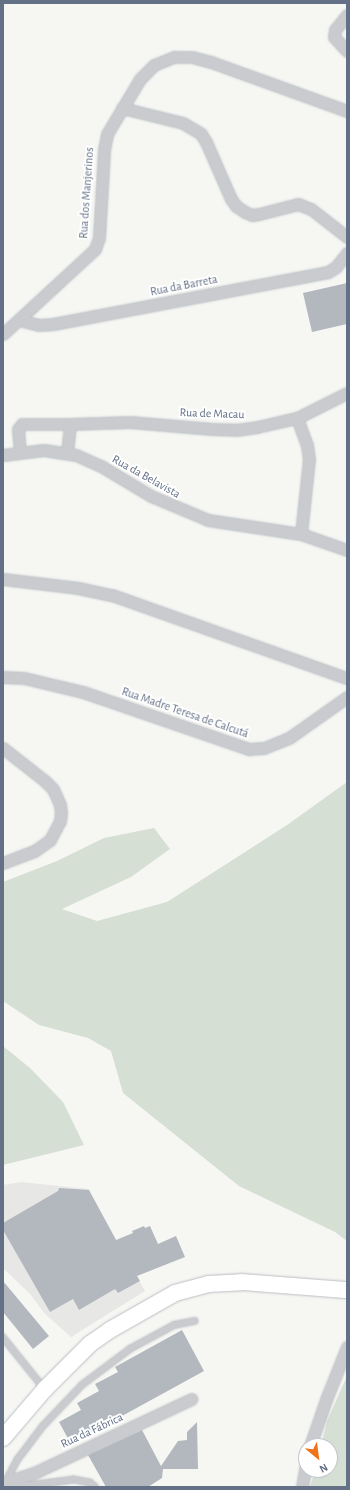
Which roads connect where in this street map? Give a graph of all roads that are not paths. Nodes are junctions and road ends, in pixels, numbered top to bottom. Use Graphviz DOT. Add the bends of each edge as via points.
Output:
graph roads {
  1 [pos="347,15"];
  2 [pos="347,51"];
  3 [pos="122,108"];
  4 [pos="347,111"];
  5 [pos="347,237"];
  6 [pos="347,253"];
  7 [pos="19,320"];
  8 [pos="3,334"];
  9 [pos="347,393"];
  10 [pos="297,418"];
  11 [pos="70,424"];
  12 [pos="20,452"];
  13 [pos="67,453"];
  14 [pos="3,455"];
  15 [pos="301,534"];
  16 [pos="347,550"];
  17 [pos="3,579"];
  18 [pos="3,677"];
  19 [pos="347,678"];
  20 [pos="347,697"];
  21 [pos="3,748"];
  22 [pos="3,863"];
  23 [pos="347,1290"];
  24 [pos="195,1321"];
  25 [pos="3,1337"];
  26 [pos="347,1347"];
  27 [pos="45,1389"];
  28 [pos="191,1399"];
  29 [pos="3,1438"];
  30 [pos="313,1438"];
  31 [pos="4,1483"];
  32 [pos="95,1487"];
  1 -- 2 [label="street" via="335,30 334,37"];
  3 -- 4 [label="street, Rua dos Manjerinos" via="147,71 154,65 167,59 186,56 211,62"];
  3 -- 5 [label="street" via="183,123 201,134 231,199 245,212 259,214 298,204 311,209"];
  3 -- 7 [label="street, Rua dos Manjerinos" via="104,142 99,238 95,249"];
  6 -- 7 [label="street, Rua da Barreta" via="336,267 328,272 52,324 39,325"];
  7 -- 8 [label="street, Rua dos Manjerinos"];
  9 -- 10 [label="street, Rua de Macau"];
  10 -- 11 [label="street, Rua de Macau" via="236,430 130,422"];
  10 -- 15 [label="street" via="310,459"];
  11 -- 12 [label="street, Rua de Macau" via="22,424 18,429"];
  11 -- 13 [label="street"];
  12 -- 13 [label="street, Rua da Belavista" via="44,450"];
  12 -- 14 [label="street, Rua da Belavista"];
  13 -- 15 [label="street, Rua da Belavista" via="101,466 150,496 208,520"];
  15 -- 16 [label="street, Rua da Belavista"];
  17 -- 19 [label="street" via="112,595"];
  18 -- 20 [label="street, Rua Madre Teresa de Calcutá" via="24,678 83,692 249,748 264,748 289,738"];
  21 -- 22 [label="street" via="49,785 57,797 61,813 60,821 50,840"];
  23 -- 27 [label="main road" via="242,1282 191,1287 110,1330 90,1344"];
  24 -- 31 [label="lane" via="174,1325 130,1349 82,1385 43,1426"];
  25 -- 27 [label="lane"];
  26 -- 30 [label="street"];
  27 -- 29 [label="main road"];
  28 -- 31 [label="street, Rua da Fábrica" via="34,1473"];
  31 -- 32 [label="lane" via="28,1486 74,1480 90,1483"];
}
